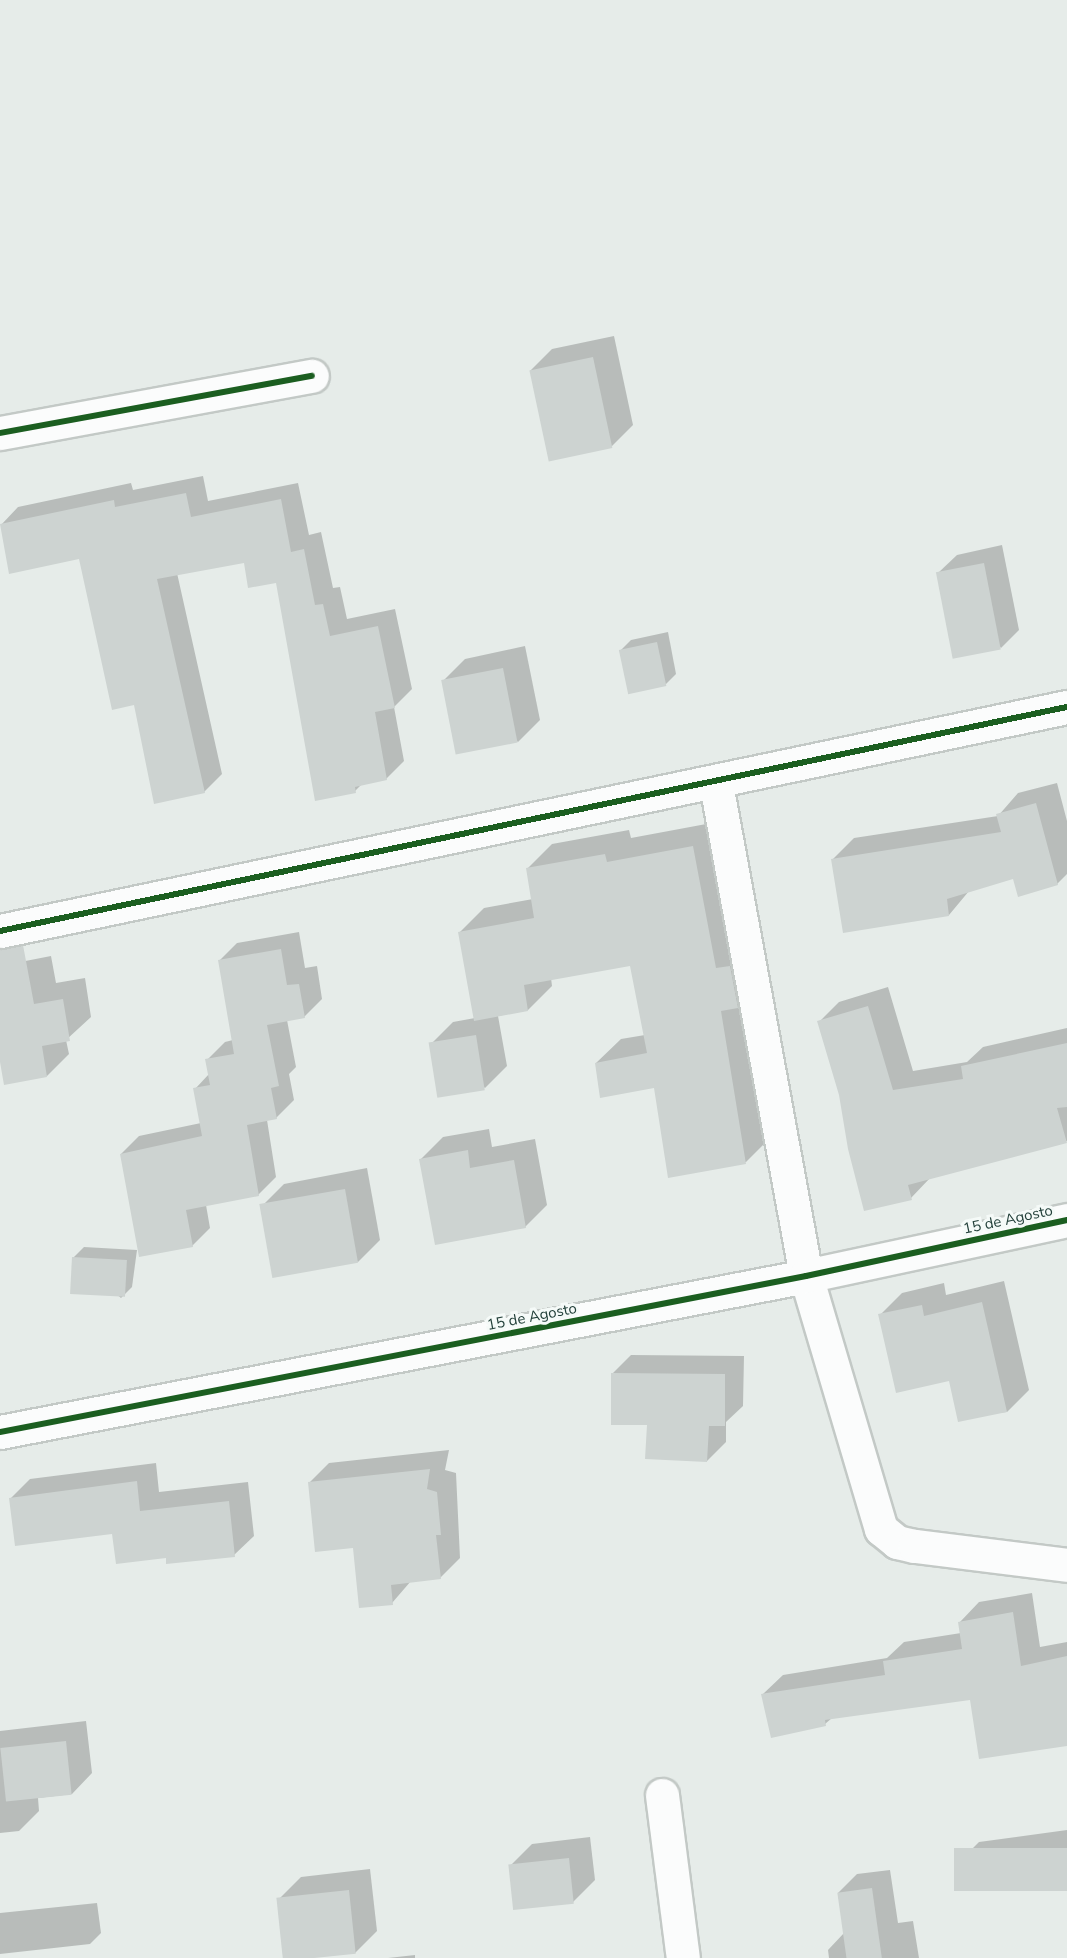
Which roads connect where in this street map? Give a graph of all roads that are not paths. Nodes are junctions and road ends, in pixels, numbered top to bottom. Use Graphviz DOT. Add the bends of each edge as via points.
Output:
graph roads {
  1 [pos="312,376"];
  2 [pos="0,433"];
  3 [pos="1067,707"];
  4 [pos="716,784"];
  5 [pos="0,931"];
  6 [pos="1067,1220"];
  7 [pos="806,1276"];
  8 [pos="0,1432"];
  9 [pos="1067,1565"];
  10 [pos="662,1795"];
  11 [pos="683,1958"];
  1 -- 2 [label="street"];
  3 -- 4 [label="street"];
  4 -- 5 [label="street"];
  4 -- 7 [label="street"];
  6 -- 7 [label="street, 15 de Agosto"];
  7 -- 8 [label="street, 15 de Agosto"];
  7 -- 9 [label="street" via="881,1529 897,1542 915,1546"];
  10 -- 11 [label="street"];
}
